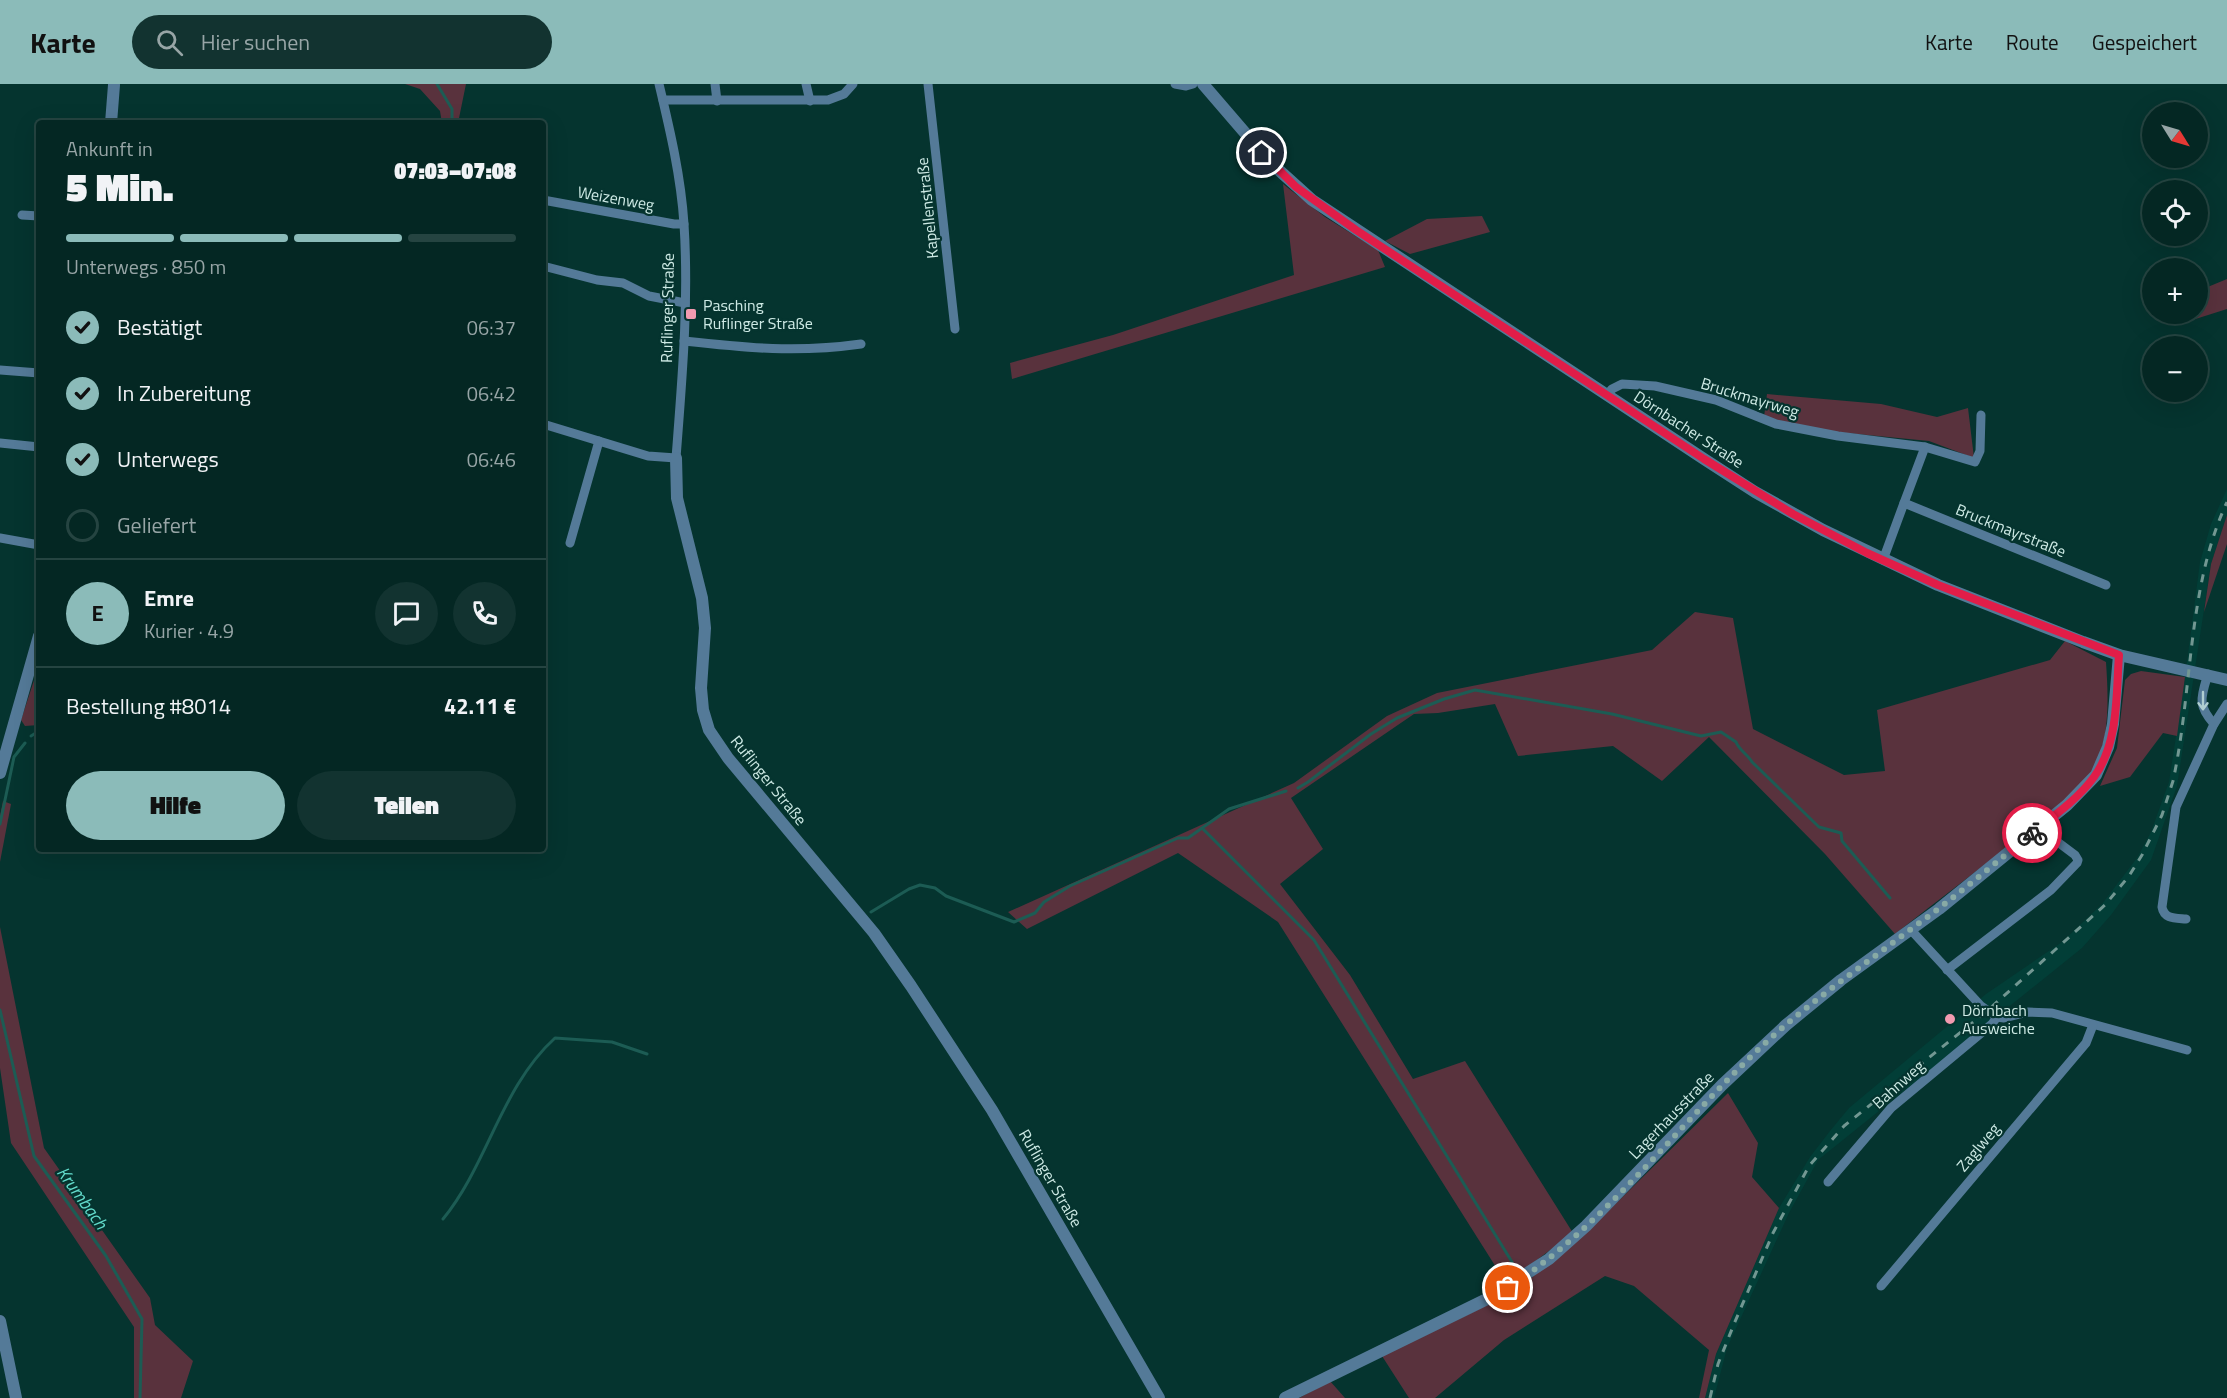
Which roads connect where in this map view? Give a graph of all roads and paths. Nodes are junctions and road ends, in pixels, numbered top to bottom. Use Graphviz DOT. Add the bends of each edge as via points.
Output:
graph roads {
  1 [pos="115,84"];
  2 [pos="659,84"];
  3 [pos="715,84"];
  4 [pos="806,84"];
  5 [pos="853,84"];
  6 [pos="928,84"];
  7 [pos="1175,84"];
  8 [pos="1193,84"];
  9 [pos="1203,84"];
  10 [pos="663,100"];
  11 [pos="717,101"];
  12 [pos="810,101"];
  13 [pos="111,120"];
  14 [pos="546,201"];
  15 [pos="22,214"];
  16 [pos="36,216"];
  17 [pos="684,224"];
  18 [pos="546,267"];
  19 [pos="685,303"];
  20 [pos="955,329"];
  21 [pos="684,341"];
  22 [pos="861,344"];
  23 [pos="0,370"];
  24 [pos="36,373"];
  25 [pos="1607,395"];
  26 [pos="1981,415"];
  27 [pos="546,425"];
  28 [pos="599,441"];
  29 [pos="0,443"];
  30 [pos="36,447"];
  31 [pos="1925,447"];
  32 [pos="676,458"];
  33 [pos="1905,503"];
  34 [pos="0,538"];
  35 [pos="570,543"];
  36 [pos="36,544"];
  37 [pos="1883,560"];
  38 [pos="2106,585"];
  39 [pos="36,647"];
  40 [pos="2119,655"];
  41 [pos="2208,674"];
  42 [pos="2227,680"];
  43 [pos="2227,704"];
  44 [pos="2214,724"];
  45 [pos="0,773"];
  46 [pos="2039,828"];
  47 [pos="2186,919"];
  48 [pos="1911,930"];
  49 [pos="1947,970"];
  50 [pos="1997,1017"];
  51 [pos="2093,1025"];
  52 [pos="2187,1050"];
  53 [pos="1828,1182"];
  54 [pos="1881,1286"];
  55 [pos="0,1321"];
  56 [pos="16,1398"];
  57 [pos="1160,1398"];
  58 [pos="1285,1398"];
  1 -- 13 [label="street"];
  2 -- 10 [label="street, Ruflinger Straße"];
  3 -- 11 [label="street"];
  4 -- 12 [label="street"];
  5 -- 12 [label="street" via="835,98"];
  6 -- 20 [label="street, Kapellenstraße"];
  7 -- 8 [label="street"];
  9 -- 25 [label="street, Dörnbacher Straße" via="1266,159 1312,200"];
  10 -- 11 [label="street"];
  10 -- 17 [label="street, Ruflinger Straße"];
  11 -- 12 [label="street"];
  14 -- 17 [label="street, Weizenweg"];
  15 -- 16 [label="street"];
  17 -- 19 [label="street, Ruflinger Straße"];
  18 -- 19 [label="street" via="623,283 649,296"];
  19 -- 21 [label="street, Ruflinger Straße"];
  21 -- 22 [label="street" via="777,350"];
  21 -- 32 [label="street, Ruflinger Straße"];
  23 -- 24 [label="street"];
  25 -- 31 [label="street, Bruckmayrweg" via="1622,384 1655,386 1716,400 1776,424"];
  25 -- 37 [label="street, Dörnbacher Straße" via="1755,492"];
  26 -- 31 [label="street" via="1980,451 1975,462"];
  27 -- 28 [label="street"];
  28 -- 32 [label="street" via="648,456"];
  28 -- 35 [label="street"];
  29 -- 30 [label="street"];
  31 -- 33 [label="street"];
  32 -- 57 [label="street, Ruflinger Straße" via="676,498 702,598 705,628 701,697 709,730 905,976 992,1110"];
  33 -- 37 [label="street"];
  33 -- 38 [label="street, Bruckmayrstraße"];
  34 -- 36 [label="street"];
  37 -- 40 [label="street, Dörnbacher Straße"];
  39 -- 45 [label="street"];
  40 -- 41 [label="street, Dörnbacher Straße"];
  40 -- 46 [label="street, Lagerhausstraße" via="2113,724 2104,758 2096,775 2080,793"];
  41 -- 42 [label="street, Dörnbacher Straße"];
  41 -- 44 [label="street, one-way" via="2202,707"];
  43 -- 44 [label="street"];
  44 -- 47 [label="street" via="2174,813 2162,907 2167,916"];
  46 -- 48 [label="street, Lagerhausstraße"];
  46 -- 49 [label="street" via="2075,855 2077,863 2051,890"];
  48 -- 49 [label="street"];
  48 -- 58 [label="street, Lagerhausstraße" via="1841,980 1769,1040 1549,1259 1489,1298"];
  49 -- 50 [label="street"];
  50 -- 51 [label="street" via="2040,1011"];
  50 -- 53 [label="street, Bahnweg" via="1891,1108"];
  51 -- 52 [label="street"];
  51 -- 54 [label="street, Zaglweg" via="2086,1043"];
  55 -- 56 [label="street"];
}
